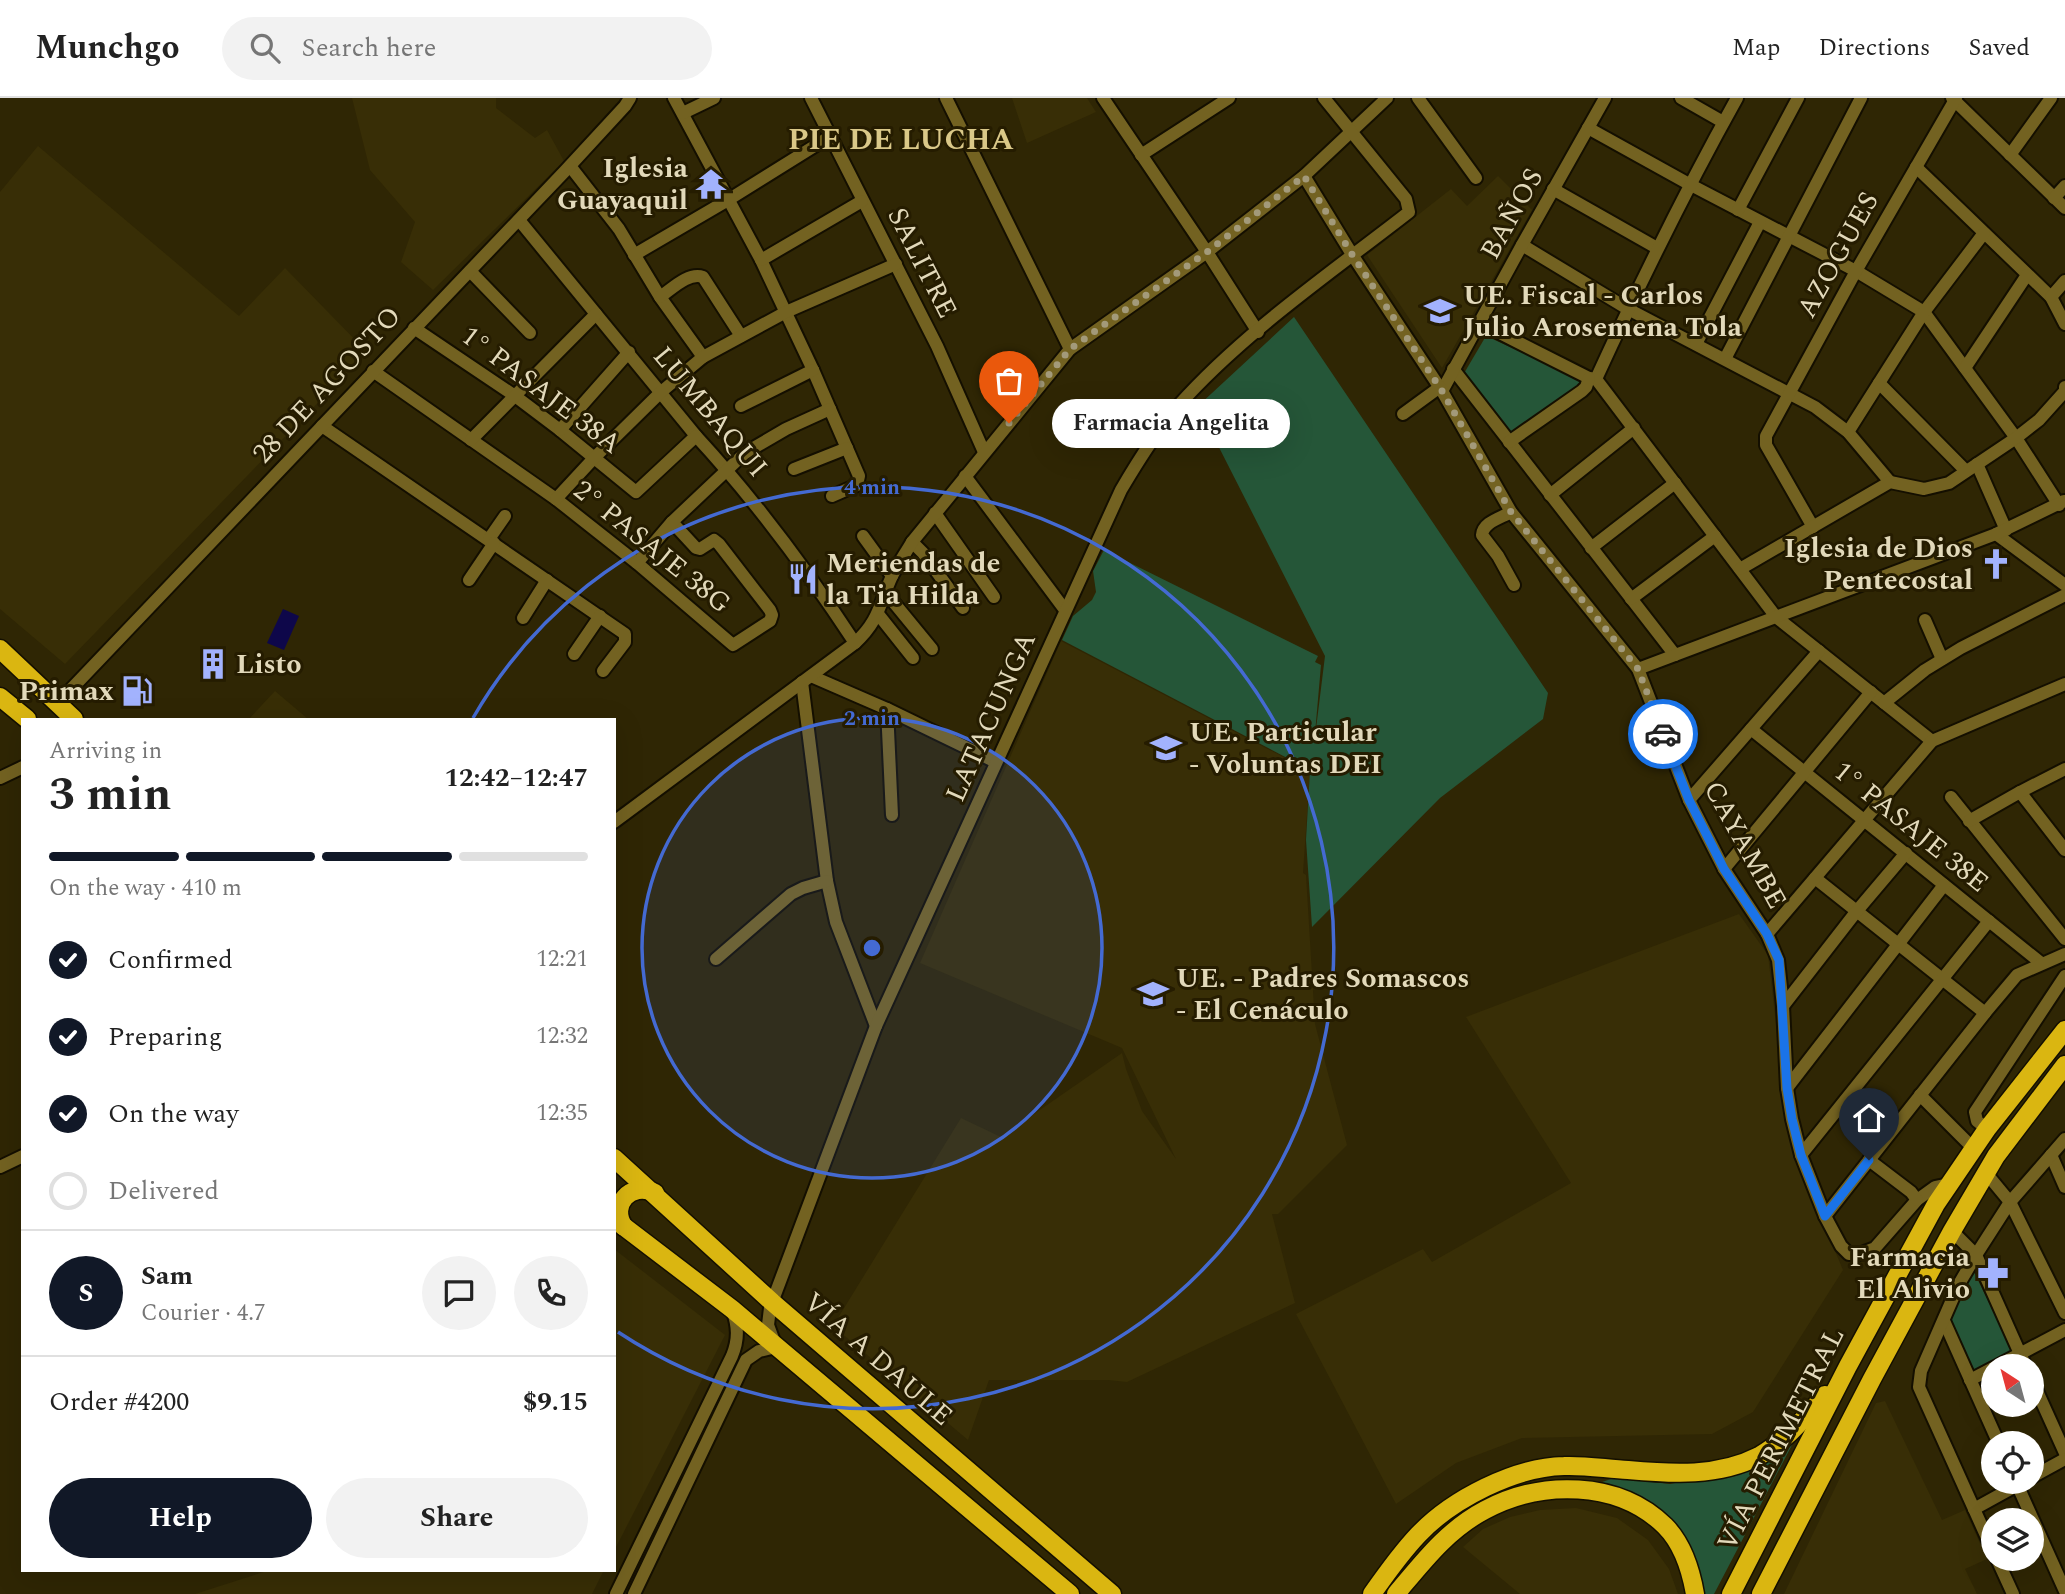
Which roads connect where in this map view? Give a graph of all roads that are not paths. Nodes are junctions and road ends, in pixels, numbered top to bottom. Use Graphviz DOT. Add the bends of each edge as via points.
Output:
graph roads {
  1 [pos="629,98"];
  2 [pos="674,98"];
  3 [pos="714,98"];
  4 [pos="811,98"];
  5 [pos="946,98"];
  6 [pos="1103,98"];
  7 [pos="1229,98"];
  8 [pos="1324,98"];
  9 [pos="1387,98"];
  10 [pos="1418,98"];
  11 [pos="1605,98"];
  12 [pos="1681,98"];
  13 [pos="1737,98"];
  14 [pos="1798,98"];
  15 [pos="1861,98"];
  16 [pos="1954,98"];
  17 [pos="2051,98"];
  18 [pos="683,113"];
  19 [pos="1723,122"];
  20 [pos="1588,128"];
  21 [pos="1350,132"];
  22 [pos="830,137"];
  23 [pos="1141,155"];
  24 [pos="2010,155"];
  25 [pos="570,166"];
  26 [pos="1916,167"];
  27 [pos="1304,176"];
  28 [pos="1476,178"];
  29 [pos="1689,184"];
  30 [pos="2065,186"];
  31 [pos="1553,189"];
  32 [pos="2054,198"];
  33 [pos="728,200"];
  34 [pos="862,201"];
  35 [pos="2065,208"];
  36 [pos="1738,210"];
  37 [pos="519,220"];
  38 [pos="1760,222"];
  39 [pos="1984,233"];
  40 [pos="1788,236"];
  41 [pos="1521,245"];
  42 [pos="1657,248"];
  43 [pos="1207,252"];
  44 [pos="634,255"];
  45 [pos="1353,256"];
  46 [pos="761,260"];
  47 [pos="896,264"];
  48 [pos="470,271"];
  49 [pos="1856,271"];
  50 [pos="2027,275"];
  51 [pos="2065,281"];
  52 [pos="660,297"];
  53 [pos="2051,297"];
  54 [pos="1628,309"];
  55 [pos="786,312"];
  56 [pos="1924,312"];
  57 [pos="596,314"];
  58 [pos="1480,323"];
  59 [pos="2065,324"];
  60 [pos="415,328"];
  61 [pos="1258,332"];
  62 [pos="530,333"];
  63 [pos="741,336"];
  64 [pos="1696,344"];
  65 [pos="1070,349"];
  66 [pos="628,352"];
  67 [pos="703,357"];
  68 [pos="1725,359"];
  69 [pos="1965,368"];
  70 [pos="1453,369"];
  71 [pos="813,370"];
  72 [pos="373,372"];
  73 [pos="1592,379"];
  74 [pos="1879,383"];
  75 [pos="1441,389"];
  76 [pos="2065,389"];
  77 [pos="661,392"];
  78 [pos="1790,393"];
  79 [pos="515,396"];
  80 [pos="741,406"];
  81 [pos="830,409"];
  82 [pos="1403,414"];
  83 [pos="322,426"];
  84 [pos="1634,428"];
  85 [pos="560,430"];
  86 [pos="1848,432"];
  87 [pos="696,436"];
  88 [pos="2016,438"];
  89 [pos="471,440"];
  90 [pos="1509,442"];
  91 [pos="846,448"];
  92 [pos="984,452"];
  93 [pos="594,458"];
  94 [pos="1972,468"];
  95 [pos="727,469"];
  96 [pos="794,469"];
  97 [pos="965,476"];
  98 [pos="1889,482"];
  99 [pos="1675,483"];
  100 [pos="1550,495"];
  101 [pos="832,496"];
  102 [pos="556,499"];
  103 [pos="2062,503"];
  104 [pos="1511,512"];
  105 [pos="935,513"];
  106 [pos="505,516"];
  107 [pos="672,522"];
  108 [pos="1813,527"];
  109 [pos="2001,532"];
  110 [pos="863,536"];
  111 [pos="1715,536"];
  112 [pos="492,541"];
  113 [pos="912,542"];
  114 [pos="1591,548"];
  115 [pos="637,563"];
  116 [pos="1740,569"];
  117 [pos="892,576"];
  118 [pos="469,580"];
  119 [pos="547,580"];
  120 [pos="1514,585"];
  121 [pos="2065,585"];
  122 [pos="886,593"];
  123 [pos="2065,594"];
  124 [pos="994,597"];
  125 [pos="1631,599"];
  126 [pos="963,608"];
  127 [pos="1065,610"];
  128 [pos="878,614"];
  129 [pos="600,617"];
  130 [pos="1776,617"];
  131 [pos="523,618"];
  132 [pos="1925,620"];
  133 [pos="855,643"];
  134 [pos="0,649"];
  135 [pos="932,649"];
  136 [pos="1819,651"];
  137 [pos="574,654"];
  138 [pos="1675,655"];
  139 [pos="913,658"];
  140 [pos="1942,659"];
  141 [pos="1638,669"];
  142 [pos="603,671"];
  143 [pos="806,679"];
  144 [pos="2065,684"];
  145 [pos="1871,692"];
  146 [pos="0,697"];
  147 [pos="1885,703"];
  148 [pos="57,704"];
  149 [pos="887,709"];
  150 [pos="26,718"];
  151 [pos="73,718"];
  152 [pos="1751,729"];
  153 [pos="1932,741"];
  154 [pos="996,762"];
  155 [pos="21,767"];
  156 [pos="2065,769"];
  157 [pos="1804,772"];
  158 [pos="0,778"];
  159 [pos="2020,792"];
  160 [pos="1951,797"];
  161 [pos="1689,800"];
  162 [pos="892,815"];
  163 [pos="1864,820"];
  164 [pos="616,821"];
  165 [pos="1969,821"];
  166 [pos="2065,850"];
  167 [pos="1906,853"];
  168 [pos="1724,869"];
  169 [pos="1815,878"];
  170 [pos="827,881"];
  171 [pos="1944,885"];
  172 [pos="1856,912"];
  173 [pos="1989,921"];
  174 [pos="1767,934"];
  175 [pos="2065,939"];
  176 [pos="1898,944"];
  177 [pos="2065,954"];
  178 [pos="716,960"];
  179 [pos="2041,963"];
  180 [pos="2065,976"];
  181 [pos="1942,979"];
  182 [pos="1783,1006"];
  183 [pos="1985,1013"];
  184 [pos="876,1026"];
  185 [pos="2065,1030"];
  186 [pos="2065,1065"];
  187 [pos="1787,1088"];
  188 [pos="1920,1095"];
  189 [pos="1987,1129"];
  190 [pos="2065,1139"];
  191 [pos="1974,1149"];
  192 [pos="1801,1155"];
  193 [pos="2051,1155"];
  194 [pos="21,1157"];
  195 [pos="616,1160"];
  196 [pos="1869,1160"];
  197 [pos="0,1167"];
  198 [pos="1986,1173"];
  199 [pos="1950,1184"];
  200 [pos="2065,1186"];
  201 [pos="654,1193"];
  202 [pos="1917,1200"];
  203 [pos="2010,1202"];
  204 [pos="1825,1216"];
  205 [pos="619,1223"];
  206 [pos="1952,1231"];
  207 [pos="1976,1255"];
  208 [pos="772,1302"];
  209 [pos="732,1309"];
  210 [pos="2065,1313"];
  211 [pos="1944,1321"];
  212 [pos="2065,1330"];
  213 [pos="776,1347"];
  214 [pos="2020,1353"];
  215 [pos="1981,1374"];
  216 [pos="1842,1377"];
  217 [pos="1970,1380"];
  218 [pos="2044,1407"];
  219 [pos="1993,1431"];
  220 [pos="2065,1453"];
  221 [pos="2065,1460"];
  222 [pos="2044,1471"];
  223 [pos="2000,1494"];
  224 [pos="2024,1494"];
  225 [pos="1974,1509"];
  226 [pos="1981,1525"];
  227 [pos="1789,1538"];
  228 [pos="634,1557"];
  229 [pos="648,1565"];
  230 [pos="2002,1571"];
  231 [pos="2065,1591"];
  232 [pos="1111,1593"];
  233 [pos="616,1594"];
  234 [pos="634,1594"];
  235 [pos="1070,1594"];
  236 [pos="1372,1594"];
  237 [pos="1396,1594"];
  238 [pos="1695,1594"];
  239 [pos="1731,1594"];
  240 [pos="1761,1594"];
  241 [pos="1772,1594"];
  242 [pos="2012,1594"];
  1 -- 25 [label="street, 28 DE AGOSTO"];
  2 -- 18 [label="street"];
  3 -- 18 [label="street"];
  4 -- 22 [label="street, SALITRE"];
  5 -- 65 [label="street"];
  6 -- 23 [label="street"];
  7 -- 23 [label="street"];
  8 -- 21 [label="street"];
  9 -- 21 [label="street"];
  10 -- 28 [label="street"];
  11 -- 20 [label="street, BAÑOS"];
  12 -- 19 [label="street"];
  13 -- 19 [label="street"];
  14 -- 36 [label="street"];
  15 -- 40 [label="street"];
  16 -- 24 [label="street"];
  16 -- 26 [label="street, AZOGUES"];
  17 -- 24 [label="street"];
  18 -- 33 [label="street"];
  19 -- 29 [label="street"];
  20 -- 29 [label="street"];
  20 -- 31 [label="street, BAÑOS"];
  21 -- 27 [label="street"];
  21 -- 45 [label="street, LATACUNGA" via="1409,205 1409,212"];
  22 -- 33 [label="street"];
  22 -- 34 [label="street, SALITRE"];
  23 -- 43 [label="street"];
  24 -- 32 [label="street"];
  25 -- 37 [label="street, 28 DE AGOSTO"];
  25 -- 44 [label="street"];
  26 -- 39 [label="street"];
  26 -- 49 [label="street, AZOGUES"];
  27 -- 43 [label="street"];
  27 -- 45 [label="street, CAYAMBE"];
  29 -- 36 [label="street"];
  29 -- 42 [label="street"];
  30 -- 32 [label="street"];
  31 -- 41 [label="street, BAÑOS"];
  31 -- 42 [label="street"];
  32 -- 35 [label="street"];
  33 -- 44 [label="street"];
  33 -- 46 [label="street"];
  34 -- 46 [label="street"];
  34 -- 47 [label="street, SALITRE"];
  36 -- 38 [label="street"];
  37 -- 48 [label="street, 28 DE AGOSTO"];
  37 -- 57 [label="street, LUMBAQUI"];
  38 -- 40 [label="street"];
  38 -- 64 [label="street"];
  39 -- 50 [label="street"];
  39 -- 56 [label="street"];
  40 -- 49 [label="street"];
  40 -- 68 [label="street"];
  41 -- 54 [label="street"];
  41 -- 58 [label="street, BAÑOS"];
  42 -- 54 [label="street"];
  43 -- 61 [label="street"];
  43 -- 65 [label="street"];
  44 -- 52 [label="street"];
  45 -- 61 [label="street, LATACUNGA"];
  45 -- 75 [label="street, CAYAMBE"];
  46 -- 55 [label="street"];
  47 -- 55 [label="street"];
  47 -- 92 [label="street, SALITRE"];
  48 -- 60 [label="street, 28 DE AGOSTO"];
  48 -- 62 [label="street"];
  49 -- 56 [label="street"];
  49 -- 78 [label="street, AZOGUES"];
  50 -- 53 [label="street"];
  50 -- 69 [label="street"];
  51 -- 53 [label="street"];
  52 -- 63 [label="street" via="691,276 703,277"];
  52 -- 67 [label="street"];
  53 -- 59 [label="street"];
  54 -- 64 [label="street"];
  54 -- 73 [label="street"];
  55 -- 63 [label="street"];
  55 -- 71 [label="street"];
  56 -- 69 [label="street"];
  56 -- 74 [label="street"];
  57 -- 66 [label="street, LUMBAQUI"];
  57 -- 79 [label="street"];
  58 -- 70 [label="street, BAÑOS"];
  58 -- 73 [label="street"];
  60 -- 72 [label="street, 28 DE AGOSTO"];
  60 -- 79 [label="street, 1° PASAJE 38A"];
  61 -- 127 [label="street, LATACUNGA" via="1196,387 1146,448 1121,490"];
  63 -- 67 [label="street"];
  64 -- 68 [label="street"];
  65 -- 92 [label="street"];
  66 -- 77 [label="street, LUMBAQUI"];
  66 -- 85 [label="street"];
  67 -- 77 [label="street"];
  68 -- 78 [label="street"];
  69 -- 88 [label="street"];
  70 -- 75 [label="street, BAÑOS"];
  70 -- 90 [label="street"];
  71 -- 80 [label="street"];
  71 -- 81 [label="street"];
  72 -- 83 [label="street, 28 DE AGOSTO"];
  72 -- 89 [label="street, 2° PASAJE 38G"];
  73 -- 84 [label="street"];
  73 -- 90 [label="street" via="1582,391"];
  74 -- 86 [label="street"];
  74 -- 94 [label="street"];
  75 -- 82 [label="street"];
  75 -- 104 [label="street, CAYAMBE"];
  76 -- 88 [label="street" via="2039,420"];
  77 -- 87 [label="street, LUMBAQUI"];
  77 -- 93 [label="street"];
  78 -- 86 [label="street"];
  78 -- 108 [label="street, AZOGUES" via="1766,436 1766,445"];
  79 -- 85 [label="street, 1° PASAJE 38A"];
  79 -- 89 [label="street"];
  81 -- 91 [label="street"];
  81 -- 95 [label="street" via="786,429"];
  83 -- 112 [label="street"];
  83 -- 148 [label="street, 28 DE AGOSTO"];
  84 -- 99 [label="street"];
  84 -- 100 [label="street"];
  85 -- 93 [label="street, 1° PASAJE 38A"];
  86 -- 98 [label="street"];
  87 -- 93 [label="street, 1° PASAJE 38A" via="636,492"];
  87 -- 95 [label="street, LUMBAQUI"];
  88 -- 94 [label="street"];
  88 -- 103 [label="street"];
  89 -- 102 [label="street, 2° PASAJE 38G"];
  90 -- 100 [label="street"];
  91 -- 96 [label="street"];
  91 -- 101 [label="street" via="859,480 852,489"];
  92 -- 97 [label="street"];
  93 -- 102 [label="street"];
  94 -- 98 [label="street" via="1949,482 1924,489"];
  94 -- 109 [label="street"];
  95 -- 107 [label="street"];
  95 -- 133 [label="street, LUMBAQUI" via="812,577"];
  97 -- 105 [label="street"];
  97 -- 127 [label="street"];
  98 -- 108 [label="street"];
  99 -- 111 [label="street"];
  99 -- 114 [label="street"];
  100 -- 114 [label="street"];
  102 -- 115 [label="street, 2° PASAJE 38G"];
  103 -- 109 [label="street"];
  104 -- 120 [label="street" via="1482,529 1482,535"];
  104 -- 141 [label="street, CAYAMBE"];
  105 -- 113 [label="street"];
  105 -- 124 [label="street"];
  106 -- 112 [label="street"];
  107 -- 115 [label="street"];
  107 -- 115 [label="street, 2° PASAJE 38G" via="696,548 714,540 719,544 770,610 770,621 733,645"];
  108 -- 116 [label="street"];
  109 -- 121 [label="street"];
  109 -- 130 [label="street"];
  110 -- 117 [label="street"];
  111 -- 116 [label="street"];
  111 -- 125 [label="street"];
  112 -- 118 [label="street"];
  112 -- 119 [label="street"];
  113 -- 117 [label="street"];
  113 -- 126 [label="street"];
  114 -- 125 [label="street"];
  116 -- 130 [label="street"];
  117 -- 122 [label="street"];
  119 -- 129 [label="street"];
  119 -- 131 [label="street"];
  122 -- 128 [label="street"];
  122 -- 135 [label="street"];
  123 -- 140 [label="street"];
  125 -- 138 [label="street"];
  127 -- 154 [label="street, LATACUNGA"];
  128 -- 133 [label="street"];
  128 -- 139 [label="street"];
  129 -- 137 [label="street"];
  129 -- 142 [label="street" via="626,639"];
  130 -- 136 [label="street"];
  130 -- 138 [label="street"];
  132 -- 140 [label="street"];
  133 -- 143 [label="street"];
  134 -- 148 [label="highway"];
  136 -- 145 [label="street"];
  136 -- 152 [label="street"];
  138 -- 141 [label="street"];
  140 -- 147 [label="street"];
  141 -- 161 [label="street, CAYAMBE"];
  143 -- 149 [label="street"];
  143 -- 164 [label="street"];
  143 -- 170 [label="street"];
  144 -- 153 [label="street"];
  145 -- 147 [label="street"];
  145 -- 157 [label="street"];
  146 -- 150 [label="highway"];
  147 -- 153 [label="street"];
  148 -- 151 [label="highway"];
  149 -- 154 [label="street"];
  149 -- 162 [label="street"];
  152 -- 157 [label="street, 1° PASAJE 38E"];
  152 -- 161 [label="street"];
  153 -- 163 [label="street"];
  154 -- 184 [label="street, LATACUNGA"];
  155 -- 158 [label="street"];
  156 -- 159 [label="street"];
  157 -- 163 [label="street, 1° PASAJE 38E"];
  157 -- 168 [label="street"];
  159 -- 165 [label="street"];
  159 -- 166 [label="street"];
  160 -- 165 [label="street"];
  161 -- 168 [label="street, CAYAMBE"];
  163 -- 167 [label="street, 1° PASAJE 38E"];
  163 -- 169 [label="street"];
  165 -- 175 [label="street"];
  167 -- 171 [label="street, 1° PASAJE 38E"];
  167 -- 172 [label="street"];
  168 -- 174 [label="street, CAYAMBE"];
  169 -- 172 [label="street"];
  169 -- 174 [label="street"];
  170 -- 178 [label="street" via="791,894"];
  170 -- 184 [label="street" via="836,922"];
  171 -- 173 [label="street, 1° PASAJE 38E"];
  171 -- 176 [label="street"];
  172 -- 176 [label="street"];
  172 -- 182 [label="street"];
  173 -- 179 [label="street, 1° PASAJE 38E"];
  173 -- 181 [label="street"];
  174 -- 182 [label="street, CAYAMBE" via="1779,960"];
  176 -- 181 [label="street"];
  176 -- 187 [label="street"];
  177 -- 179 [label="street"];
  179 -- 183 [label="street" via="2018,975"];
  180 -- 189 [label="street" via="1975,1112 1977,1121"];
  181 -- 183 [label="street"];
  181 -- 192 [label="street"];
  182 -- 187 [label="street, CAYAMBE"];
  183 -- 188 [label="street"];
  184 -- 208 [label="street, LATACUNGA"];
  185 -- 189 [label="highway, VÍA PERIMETRAL"];
  186 -- 198 [label="highway, VÍA PERIMETRAL"];
  187 -- 192 [label="street, CAYAMBE"];
  188 -- 191 [label="street"];
  188 -- 196 [label="street"];
  189 -- 191 [label="highway, VÍA PERIMETRAL"];
  190 -- 193 [label="street"];
  191 -- 199 [label="highway, VÍA PERIMETRAL"];
  192 -- 204 [label="street, CAYAMBE"];
  193 -- 200 [label="street"];
  193 -- 203 [label="street"];
  194 -- 197 [label="street"];
  195 -- 201 [label="highway, VÍA A DAULE"];
  196 -- 202 [label="street"];
  196 -- 204 [label="street"];
  198 -- 203 [label="street"];
  198 -- 206 [label="highway, VÍA PERIMETRAL"];
  199 -- 202 [label="street, CAYAMBE" via="1935,1187"];
  199 -- 216 [label="highway, VÍA PERIMETRAL"];
  201 -- 205 [label="highway" via="635,1189 624,1196"];
  201 -- 208 [label="highway, VÍA A DAULE"];
  202 -- 204 [label="street, CAYAMBE" via="1875,1248 1859,1254 1849,1254 1841,1246"];
  203 -- 207 [label="street"];
  203 -- 210 [label="street"];
  205 -- 209 [label="highway, VÍA A DAULE"];
  206 -- 207 [label="street"];
  206 -- 227 [label="highway, VÍA PERIMETRAL"];
  207 -- 211 [label="street"];
  207 -- 214 [label="street"];
  208 -- 213 [label="street, LATACUNGA" via="768,1325"];
  208 -- 232 [label="highway, VÍA A DAULE"];
  209 -- 213 [label="highway, VÍA A DAULE"];
  209 -- 228 [label="street" via="737,1344"];
  211 -- 217 [label="street"];
  211 -- 225 [label="street" via="1926,1356 1919,1387"];
  212 -- 214 [label="street"];
  213 -- 229 [label="street" via="746,1360"];
  213 -- 235 [label="highway, VÍA A DAULE"];
  215 -- 217 [label="street"];
  216 -- 236 [label="highway" via="1785,1438 1758,1456 1701,1474 1563,1466 1519,1473 1490,1485 1452,1506 1419,1534"];
  216 -- 239 [label="highway, VÍA PERIMETRAL"];
  217 -- 219 [label="street"];
  218 -- 220 [label="street"];
  221 -- 222 [label="street"];
  223 -- 225 [label="street"];
  224 -- 231 [label="street"];
  225 -- 226 [label="street"];
  227 -- 240 [label="highway, VÍA PERIMETRAL"];
  227 -- 241 [label="highway"];
  228 -- 229 [label="street"];
  228 -- 233 [label="street"];
  229 -- 234 [label="street"];
  230 -- 242 [label="street"];
  237 -- 238 [label="highway" via="1441,1541 1464,1523 1486,1509 1553,1489 1607,1494 1634,1504 1666,1527 1684,1555"];
}
